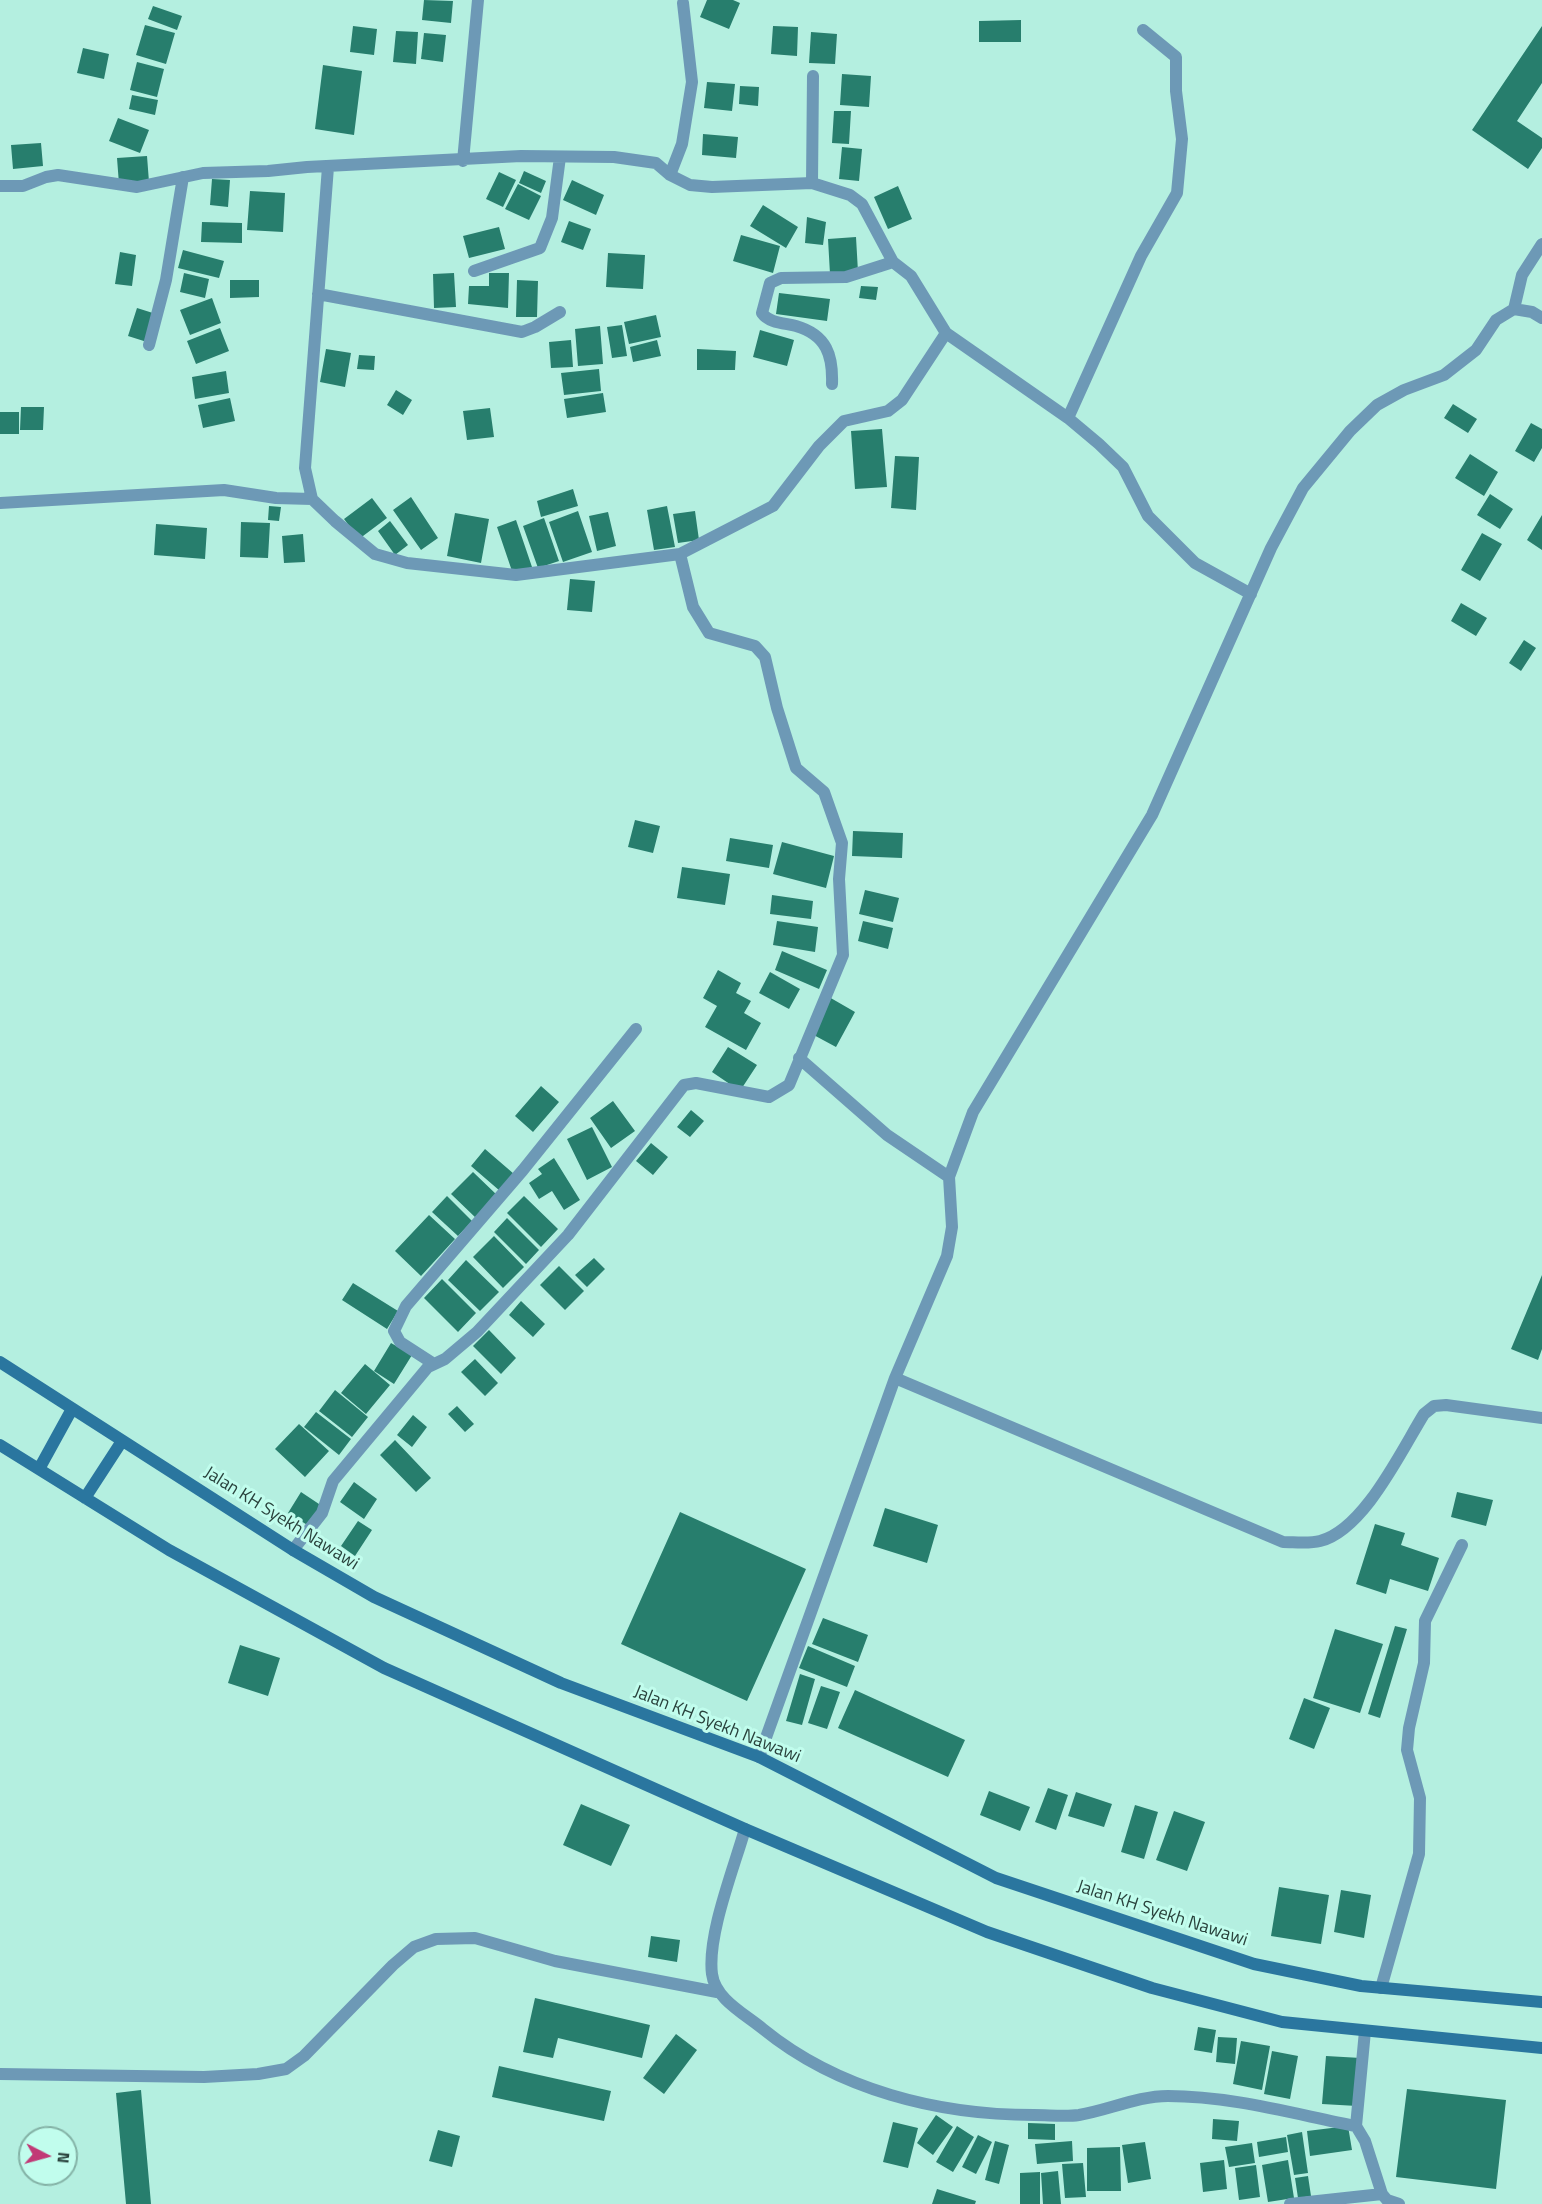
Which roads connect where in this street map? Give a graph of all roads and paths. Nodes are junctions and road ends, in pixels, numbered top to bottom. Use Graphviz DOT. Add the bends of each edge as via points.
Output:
graph roads {
  1 [pos="478,0"];
  2 [pos="683,3"];
  3 [pos="1143,30"];
  4 [pos="813,76"];
  5 [pos="560,157"];
  6 [pos="463,161"];
  7 [pos="328,166"];
  8 [pos="670,175"];
  9 [pos="183,177"];
  10 [pos="812,183"];
  11 [pos="0,186"];
  12 [pos="1542,244"];
  13 [pos="893,261"];
  14 [pos="474,271"];
  15 [pos="318,294"];
  16 [pos="1514,309"];
  17 [pos="560,312"];
  18 [pos="1542,318"];
  19 [pos="946,333"];
  20 [pos="149,345"];
  21 [pos="832,384"];
  22 [pos="1068,418"];
  23 [pos="312,499"];
  24 [pos="0,503"];
  25 [pos="680,554"];
  26 [pos="1251,594"];
  27 [pos="636,1029"];
  28 [pos="799,1058"];
  29 [pos="949,1177"];
  30 [pos="0,1362"];
  31 [pos="434,1364"];
  32 [pos="895,1378"];
  33 [pos="72,1409"];
  34 [pos="1542,1418"];
  35 [pos="122,1441"];
  36 [pos="0,1445"];
  37 [pos="39,1469"];
  38 [pos="86,1498"];
  39 [pos="1462,1545"];
  40 [pos="293,1550"];
  41 [pos="759,1758"];
  42 [pos="745,1829"];
  43 [pos="1382,1988"];
  44 [pos="717,1992"];
  45 [pos="1542,2002"];
  46 [pos="1365,2031"];
  47 [pos="1542,2048"];
  48 [pos="0,2074"];
  49 [pos="1356,2126"];
  50 [pos="1382,2194"];
  51 [pos="1290,2204"];
  52 [pos="1399,2204"];
  1 -- 6 [label="street"];
  2 -- 8 [label="street" via="692,82 682,144"];
  3 -- 22 [label="street" via="1176,57 1182,139 1177,193 1141,255"];
  4 -- 10 [label="street"];
  5 -- 6 [label="street"];
  5 -- 8 [label="street" via="614,157 656,163"];
  5 -- 14 [label="street" via="552,218 540,248"];
  6 -- 7 [label="street"];
  7 -- 9 [label="street"];
  7 -- 15 [label="street"];
  8 -- 10 [label="street" via="690,185 712,187"];
  9 -- 11 [label="street" via="137,187 58,175 23,186"];
  9 -- 20 [label="street" via="166,280"];
  10 -- 13 [label="street" via="850,195 862,204"];
  12 -- 16 [label="street" via="1522,275"];
  13 -- 19 [label="street" via="911,276"];
  13 -- 21 [label="street" via="846,277 781,278 770,283 763,316 813,334 825,345 832,362"];
  15 -- 17 [label="street" via="522,332"];
  15 -- 23 [label="street" via="305,468"];
  16 -- 18 [label="street"];
  16 -- 26 [label="street" via="1496,320 1476,350 1444,375 1377,405 1350,431 1303,488"];
  19 -- 22 [label="street"];
  19 -- 25 [label="street" via="903,400 888,411 844,421 819,446 773,506"];
  22 -- 26 [label="street" via="1122,467 1148,516 1195,563"];
  23 -- 24 [label="street" via="224,490"];
  23 -- 25 [label="street" via="375,554 407,563 516,576"];
  25 -- 28 [label="street" via="693,607 709,633 755,646 765,657 796,768 824,792 842,843 839,879 843,954"];
  26 -- 29 [label="street" via="1152,815 973,1112"];
  27 -- 31 [label="street" via="523,1170 406,1306 394,1331 400,1342"];
  28 -- 29 [label="street" via="887,1135"];
  28 -- 31 [label="street" via="789,1085 769,1097 696,1083 684,1085 568,1235 477,1332"];
  29 -- 32 [label="street" via="952,1227 947,1256"];
  30 -- 33 [label="main road, Jalan KH Syekh Nawawi"];
  31 -- 40 [label="street" via="428,1366 333,1481 322,1513"];
  32 -- 34 [label="street" via="1283,1542 1320,1541 1347,1527 1377,1490 1424,1414 1434,1406"];
  32 -- 41 [label="street"];
  33 -- 35 [label="main road, Jalan KH Syekh Nawawi"];
  33 -- 37 [label="main road"];
  35 -- 38 [label="main road"];
  35 -- 40 [label="main road, Jalan KH Syekh Nawawi"];
  36 -- 37 [label="main road"];
  37 -- 38 [label="main road"];
  38 -- 42 [label="main road" via="169,1550 384,1668"];
  39 -- 43 [label="street" via="1425,1621 1424,1663 1407,1750 1420,1798 1419,1854"];
  40 -- 41 [label="main road, Jalan KH Syekh Nawawi" via="374,1597 561,1683"];
  41 -- 43 [label="main road, Jalan KH Syekh Nawawi" via="996,1878 1254,1964"];
  42 -- 44 [label="street" via="719,1917 711,1961"];
  42 -- 46 [label="main road" via="987,1932 1152,1988 1282,2022"];
  43 -- 45 [label="main road, Jalan KH Syekh Nawawi"];
  44 -- 48 [label="street" via="555,1961 475,1938 436,1940 414,1947 393,1965 304,2056 286,2069 204,2077"];
  44 -- 49 [label="street" via="780,2043 840,2076 897,2099 1004,2115 1077,2115 1147,2098 1210,2098"];
  46 -- 47 [label="main road"];
  46 -- 49 [label="street"];
  49 -- 50 [label="street" via="1365,2141"];
  50 -- 51 [label="street"];
  50 -- 52 [label="street"];
}
